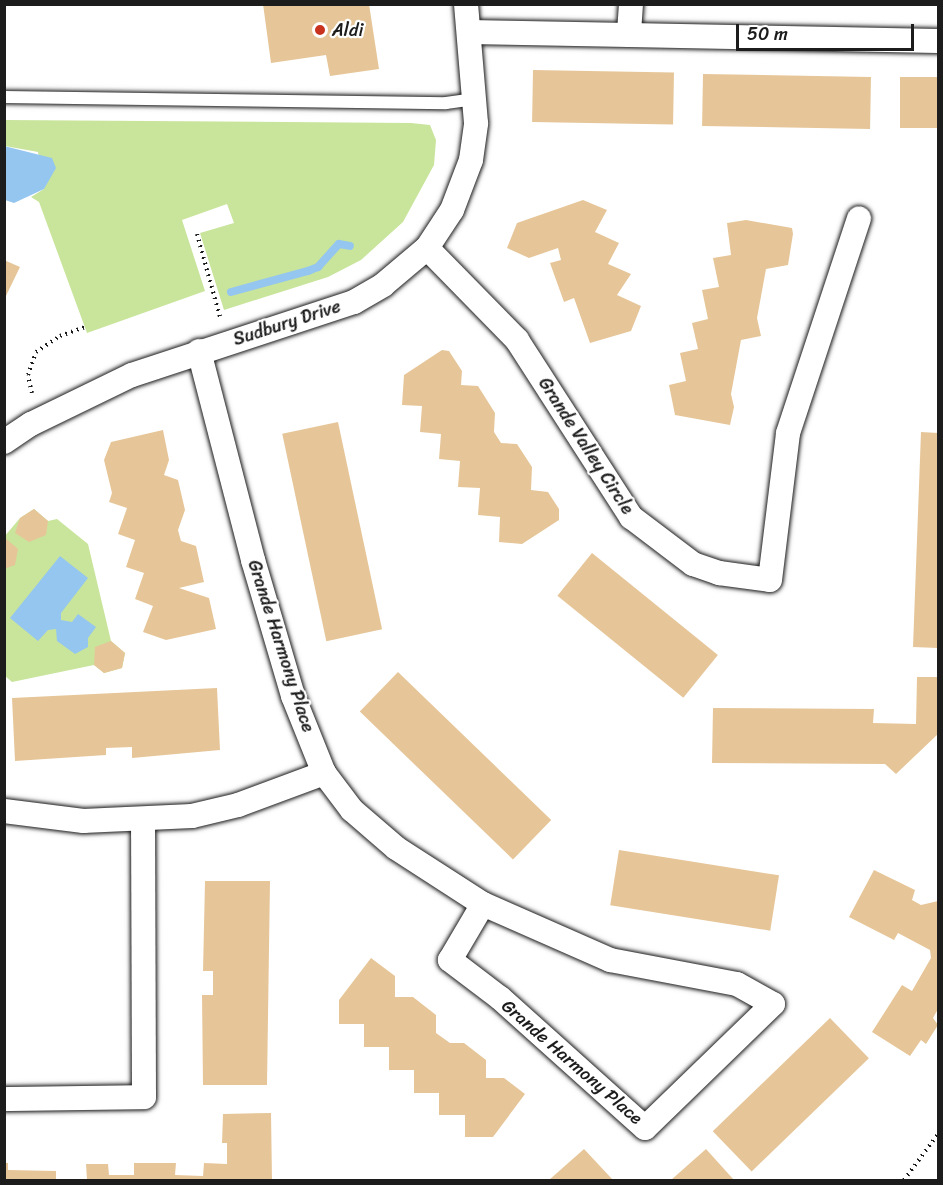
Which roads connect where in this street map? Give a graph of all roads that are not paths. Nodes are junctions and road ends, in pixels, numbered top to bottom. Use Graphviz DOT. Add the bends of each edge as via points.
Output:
graph roads {
  1 [pos="465,4"];
  2 [pos="631,4"];
  3 [pos="470,32"];
  4 [pos="629,35"];
  5 [pos="939,41"];
  6 [pos="4,97"];
  7 [pos="475,99"];
  8 [pos="859,218"];
  9 [pos="427,248"];
  10 [pos="199,351"];
  11 [pos="5,441"];
  12 [pos="324,773"];
  13 [pos="4,812"];
  14 [pos="143,821"];
  15 [pos="483,904"];
  16 [pos="4,1099"];
  1 -- 3 [label="street, Sudbury Drive"];
  2 -- 4 [label="street"];
  3 -- 4 [label="street"];
  3 -- 7 [label="street, Sudbury Drive"];
  4 -- 5 [label="street"];
  6 -- 7 [label="lane" via="434,103"];
  7 -- 9 [label="street, Sudbury Drive" via="471,160 452,210"];
  8 -- 9 [label="street, Grande Valley Circle" via="788,433 770,580 719,573 693,564 631,517 517,340"];
  9 -- 10 [label="street, Sudbury Drive" via="383,285 354,302"];
  10 -- 11 [label="street, Sudbury Drive" via="82,398"];
  10 -- 12 [label="street, Grande Harmony Place" via="258,578 293,696"];
  12 -- 14 [label="street" via="238,806"];
  12 -- 15 [label="street, Grande Harmony Place" via="352,810 396,848"];
  13 -- 14 [label="street" via="83,821"];
  14 -- 16 [label="street" via="144,1098"];
  15 -- 15 [label="street, Grande Harmony Place" via="610,960 737,984 773,1005 645,1128 500,998 450,960"];
}
